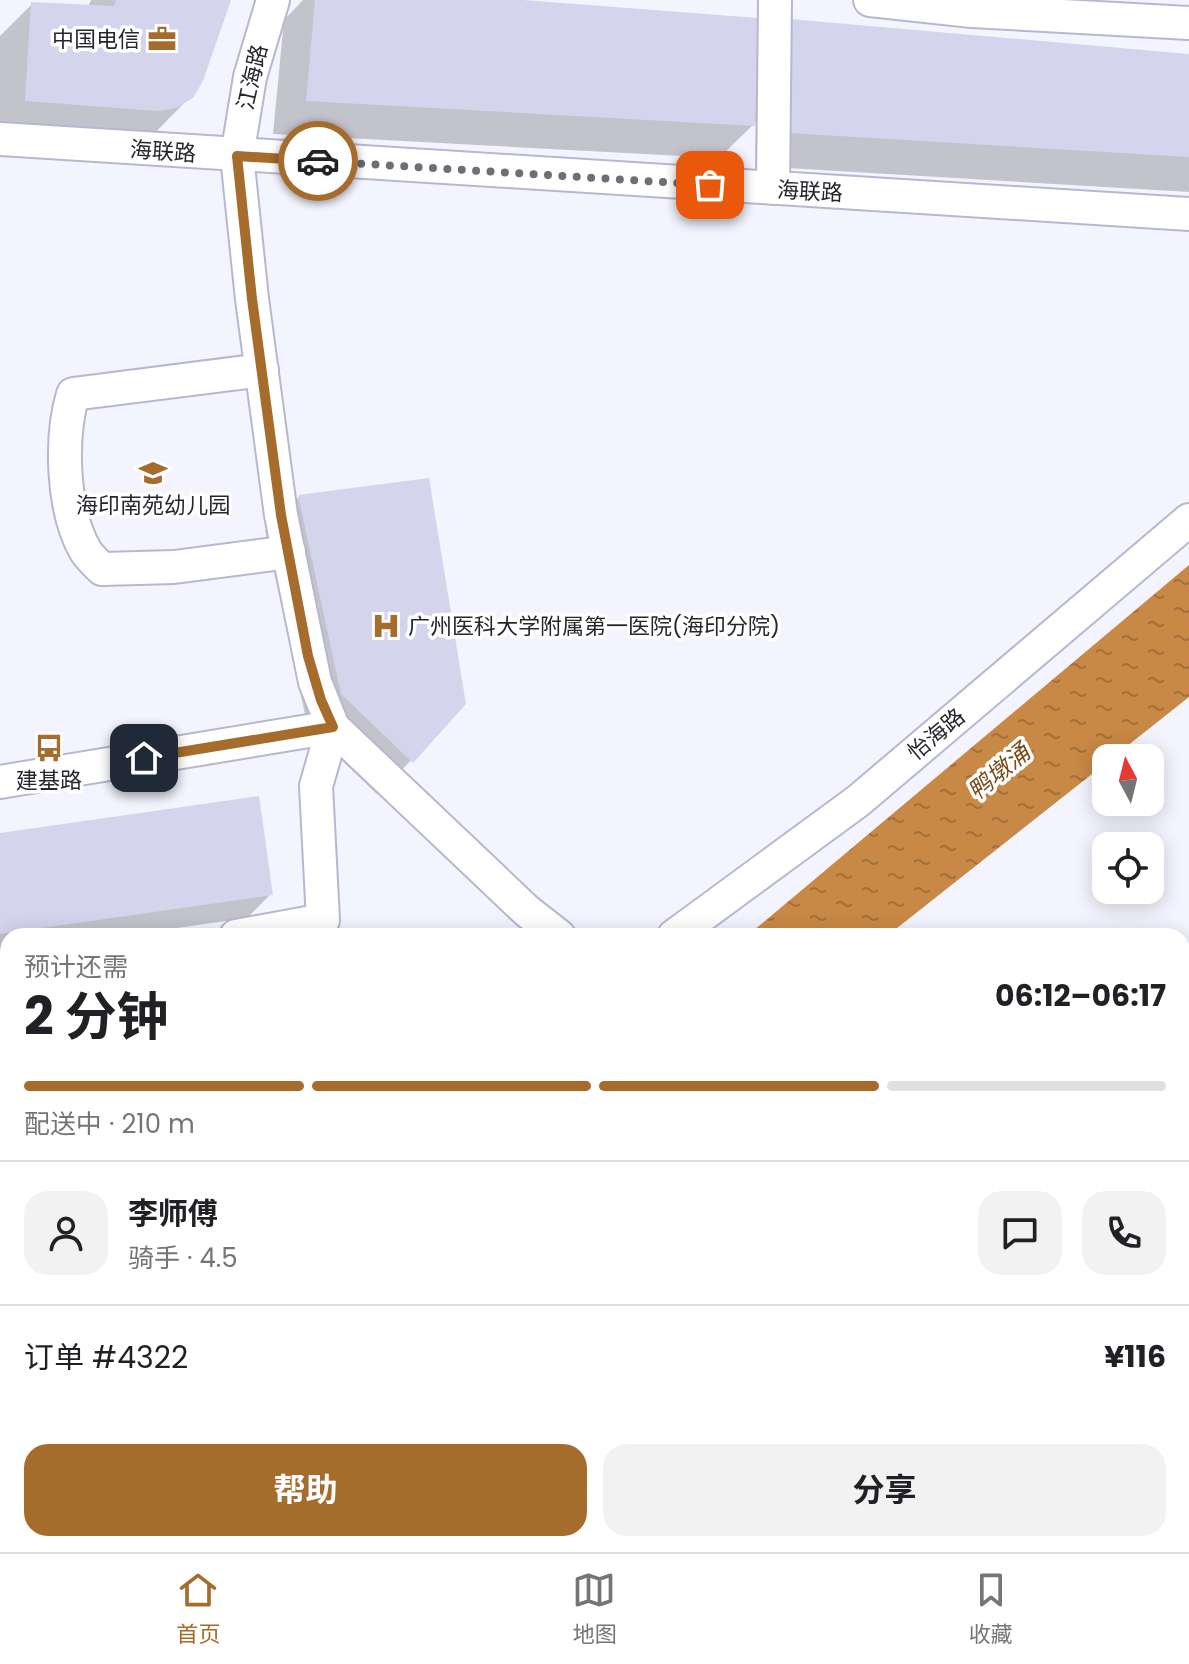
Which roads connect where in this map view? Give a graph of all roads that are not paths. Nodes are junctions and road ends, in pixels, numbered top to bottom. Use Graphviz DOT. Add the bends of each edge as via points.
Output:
graph roads {
  1 [pos="273,0"];
  2 [pos="775,0"];
  3 [pos="870,0"];
  4 [pos="990,6"];
  5 [pos="1189,23"];
  6 [pos="0,139"];
  7 [pos="237,156"];
  8 [pos="773,188"];
  9 [pos="1189,214"];
  10 [pos="262,370"];
  11 [pos="1189,520"];
  12 [pos="289,552"];
  13 [pos="333,727"];
  14 [pos="0,782"];
  15 [pos="280,928"];
  16 [pos="549,928"];
  17 [pos="685,928"];
  1 -- 7 [label="street, 江海路" via="250,77"];
  2 -- 8 [label="street"];
  3 -- 4 [label="street"];
  4 -- 5 [label="street"];
  6 -- 7 [label="street, 海联路"];
  7 -- 8 [label="street, 海联路"];
  7 -- 10 [label="street, 江海路"];
  8 -- 9 [label="street, 海联路"];
  10 -- 12 [label="street, 江海路"];
  10 -- 12 [label="street" via="73,394 65,431 70,505 86,552 102,569 174,567"];
  11 -- 17 [label="street, 怡海路" via="858,801"];
  12 -- 13 [label="street, 江海路" via="308,656"];
  13 -- 14 [label="street"];
  13 -- 15 [label="street" via="316,786 323,920"];
  13 -- 16 [label="street"];
}
